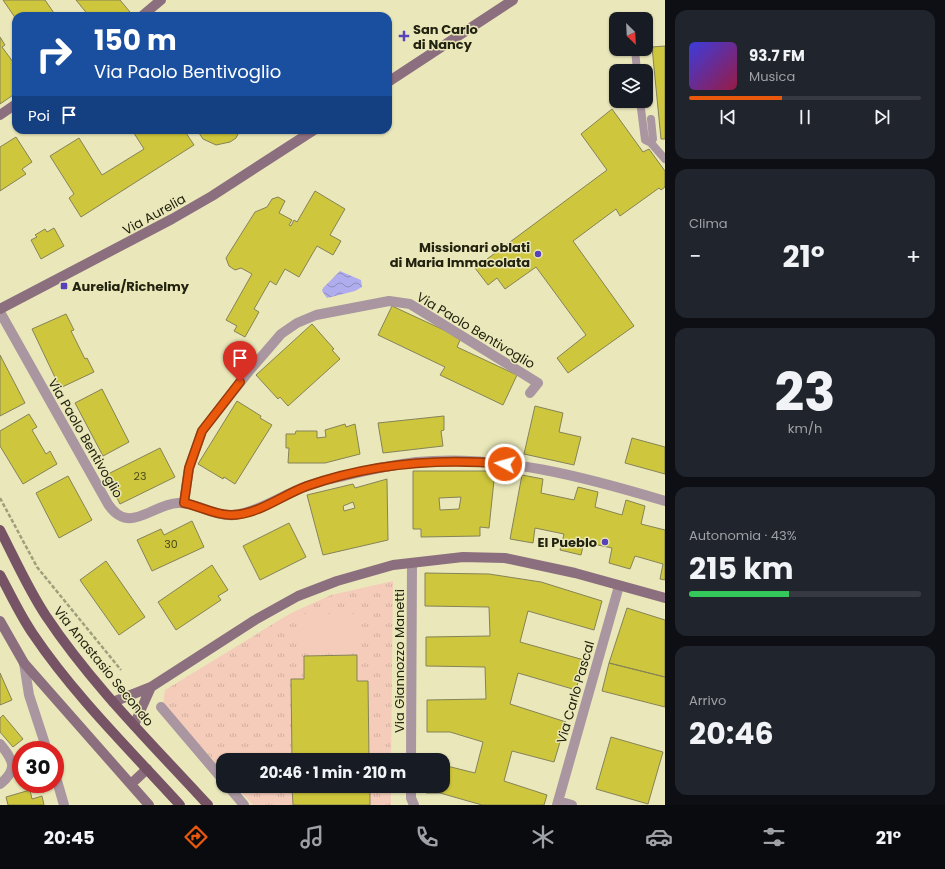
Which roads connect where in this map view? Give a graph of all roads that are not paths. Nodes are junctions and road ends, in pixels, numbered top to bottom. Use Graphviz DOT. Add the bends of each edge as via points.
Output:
graph roads {
  1 [pos="161,0"];
  2 [pos="513,0"];
  3 [pos="147,12"];
  4 [pos="392,79"];
  5 [pos="12,107"];
  6 [pos="641,108"];
  7 [pos="0,115"];
  8 [pos="651,119"];
  9 [pos="308,134"];
  10 [pos="651,143"];
  11 [pos="665,159"];
  12 [pos="0,310"];
  13 [pos="530,393"];
  14 [pos="665,501"];
  15 [pos="184,503"];
  16 [pos="0,530"];
  17 [pos="412,562"];
  18 [pos="0,575"];
  19 [pos="619,586"];
  20 [pos="665,598"];
  21 [pos="0,621"];
  22 [pos="24,663"];
  23 [pos="151,687"];
  24 [pos="113,702"];
  25 [pos="161,707"];
  26 [pos="134,725"];
  27 [pos="44,741"];
  28 [pos="0,744"];
  29 [pos="411,753"];
  30 [pos="147,769"];
  31 [pos="216,772"];
  32 [pos="0,784"];
  33 [pos="131,784"];
  34 [pos="61,793"];
  35 [pos="139,793"];
  36 [pos="234,793"];
  37 [pos="412,793"];
  38 [pos="557,803"];
  39 [pos="413,804"];
  40 [pos="64,805"];
  41 [pos="141,805"];
  42 [pos="148,805"];
  43 [pos="180,805"];
  44 [pos="208,805"];
  45 [pos="244,805"];
  46 [pos="572,805"];
  1 -- 3 [label="street"];
  2 -- 4 [label="street"];
  5 -- 7 [label="street"];
  6 -- 10 [label="lane" via="645,140"];
  8 -- 10 [label="lane"];
  9 -- 12 [label="street, Via Aurelia" via="172,219"];
  10 -- 11 [label="lane"];
  12 -- 15 [label="street, Via Paolo Bentivoglio" via="116,515 123,518 135,517 171,504"];
  13 -- 15 [label="street, Via Paolo Bentivoglio" via="538,383 410,304 382,302 316,315 297,323 281,334 202,431 189,468"];
  14 -- 15 [label="street, Via Paolo Bentivoglio" via="582,478 517,466 452,461 416,462 343,476 306,486 246,513 220,514"];
  16 -- 24 [label="main road, Via Anastasio Secondo" via="47,617"];
  17 -- 19 [label="street" via="463,557 505,558 549,566"];
  17 -- 23 [label="street" via="361,574 298,596 255,620"];
  17 -- 29 [label="street, Via Giannozzo Manetti"];
  18 -- 30 [label="main road" via="42,648"];
  19 -- 20 [label="street"];
  19 -- 38 [label="street, Via Carlo Pascal"];
  21 -- 22 [label="street"];
  22 -- 27 [label="street" via="29,695"];
  22 -- 33 [label="street"];
  23 -- 24 [label="street"];
  23 -- 26 [label="street"];
  24 -- 26 [label="main road, Via Anastasio Secondo"];
  25 -- 31 [label="street"];
  26 -- 44 [label="main road, Via Anastasio Secondo"];
  28 -- 32 [label="street" via="12,765 9,776"];
  30 -- 33 [label="street"];
  30 -- 43 [label="main road"];
  33 -- 35 [label="street"];
  34 -- 40 [label="street"];
  35 -- 41 [label="lane"];
  35 -- 42 [label="street"];
  36 -- 45 [label="street"];
  37 -- 39 [label="street"];
  38 -- 46 [label="street"];
}
